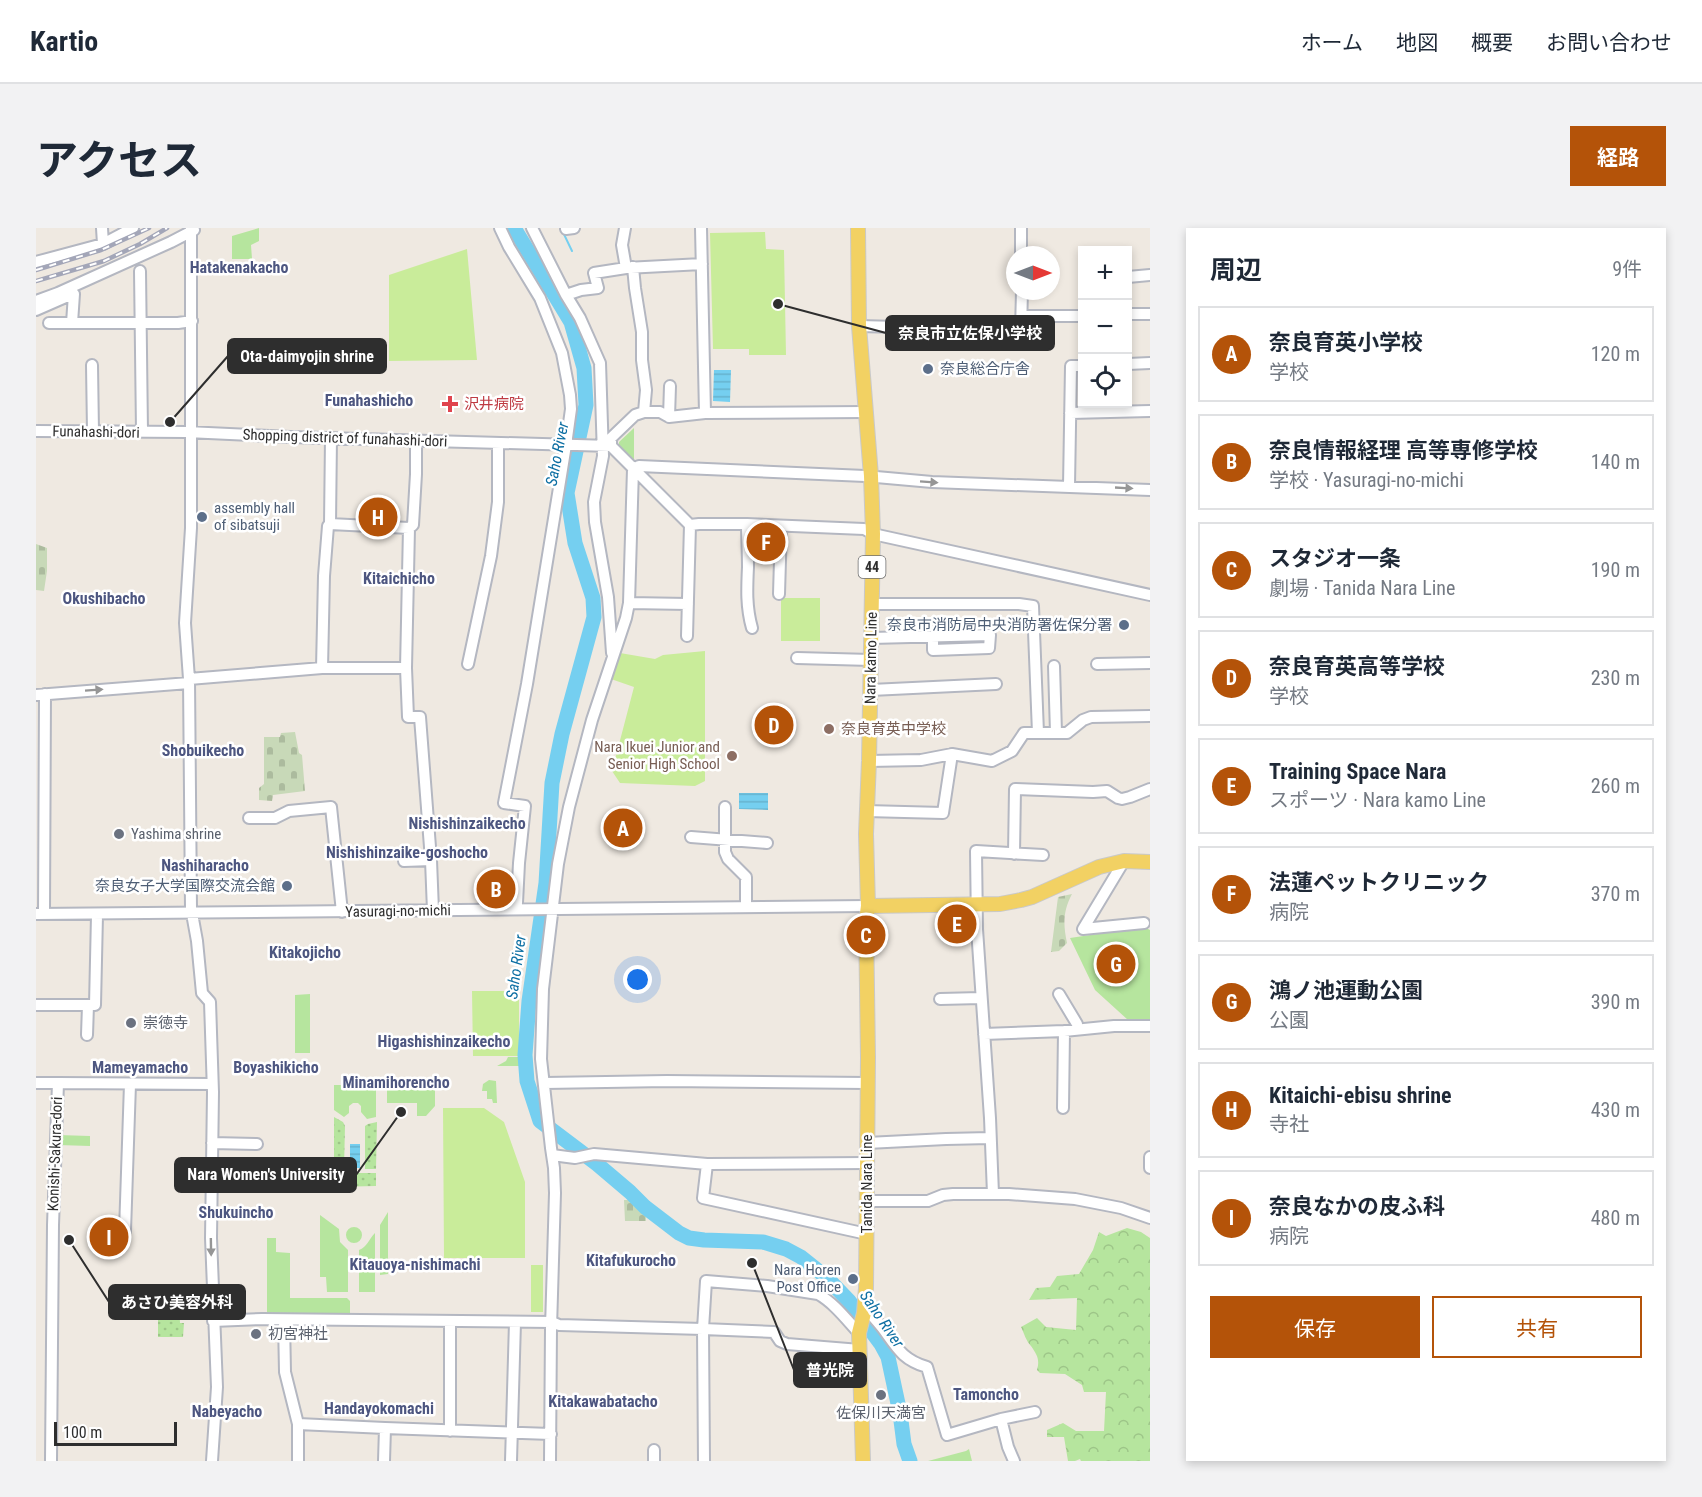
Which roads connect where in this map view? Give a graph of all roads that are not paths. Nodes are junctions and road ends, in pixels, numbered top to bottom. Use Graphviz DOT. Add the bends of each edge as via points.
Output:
graph roads {
  1 [pos="133,228"];
  2 [pos="500,228"];
  3 [pos="532,228"];
  4 [pos="625,228"];
  5 [pos="701,228"];
  6 [pos="858,228"];
  7 [pos="1021,228"];
  8 [pos="104,229"];
  9 [pos="194,229"];
  10 [pos="103,244"];
  11 [pos="1021,246"];
  12 [pos="36,262"];
  13 [pos="702,264"];
  14 [pos="630,267"];
  15 [pos="140,271"];
  16 [pos="1150,275"];
  17 [pos="1132,277"];
  18 [pos="104,280"];
  19 [pos="74,294"];
  20 [pos="566,295"];
  21 [pos="1022,300"];
  22 [pos="36,301"];
  23 [pos="36,310"];
  24 [pos="1132,314"];
  25 [pos="1150,314"];
  26 [pos="1022,316"];
  27 [pos="1078,316"];
  28 [pos="192,321"];
  29 [pos="49,323"];
  30 [pos="72,323"];
  31 [pos="141,323"];
  32 [pos="859,326"];
  33 [pos="1150,363"];
  34 [pos="1132,364"];
  35 [pos="92,365"];
  36 [pos="1078,366"];
  37 [pos="670,386"];
  38 [pos="1150,411"];
  39 [pos="644,412"];
  40 [pos="865,412"];
  41 [pos="705,413"];
  42 [pos="1070,413"];
  43 [pos="669,417"];
  44 [pos="36,431"];
  45 [pos="93,432"];
  46 [pos="142,432"];
  47 [pos="192,432"];
  48 [pos="331,438"];
  49 [pos="417,441"];
  50 [pos="498,444"];
  51 [pos="566,445"];
  52 [pos="607,446"];
  53 [pos="633,469"];
  54 [pos="871,476"];
  55 [pos="1069,486"];
  56 [pos="1150,490"];
  57 [pos="330,524"];
  58 [pos="747,524"];
  59 [pos="690,525"];
  60 [pos="781,526"];
  61 [pos="409,528"];
  62 [pos="873,534"];
  63 [pos="779,594"];
  64 [pos="1150,595"];
  65 [pos="629,603"];
  66 [pos="688,604"];
  67 [pos="872,604"];
  68 [pos="752,628"];
  69 [pos="687,636"];
  70 [pos="933,636"];
  71 [pos="871,638"];
  72 [pos="797,658"];
  73 [pos="613,659"];
  74 [pos="871,660"];
  75 [pos="1150,663"];
  76 [pos="468,664"];
  77 [pos="1097,664"];
  78 [pos="1054,666"];
  79 [pos="322,668"];
  80 [pos="406,668"];
  81 [pos="189,681"];
  82 [pos="996,684"];
  83 [pos="871,690"];
  84 [pos="41,695"];
  85 [pos="1150,716"];
  86 [pos="1038,733"];
  87 [pos="1056,733"];
  88 [pos="952,754"];
  89 [pos="869,760"];
  90 [pos="1150,789"];
  91 [pos="725,807"];
  92 [pos="866,810"];
  93 [pos="249,818"];
  94 [pos="691,837"];
  95 [pos="725,839"];
  96 [pos="766,843"];
  97 [pos="1014,854"];
  98 [pos="1043,855"];
  99 [pos="431,860"];
  100 [pos="404,861"];
  101 [pos="1124,861"];
  102 [pos="1150,862"];
  103 [pos="517,903"];
  104 [pos="868,906"];
  105 [pos="976,906"];
  106 [pos="746,907"];
  107 [pos="550,910"];
  108 [pos="433,911"];
  109 [pos="342,912"];
  110 [pos="40,914"];
  111 [pos="193,914"];
  112 [pos="98,915"];
  113 [pos="1144,923"];
  114 [pos="1059,994"];
  115 [pos="981,998"];
  116 [pos="940,999"];
  117 [pos="36,1005"];
  118 [pos="88,1005"];
  119 [pos="1150,1026"];
  120 [pos="1077,1030"];
  121 [pos="1064,1031"];
  122 [pos="984,1034"];
  123 [pos="87,1035"];
  124 [pos="36,1083"];
  125 [pos="58,1083"];
  126 [pos="544,1083"];
  127 [pos="867,1083"];
  128 [pos="130,1084"];
  129 [pos="212,1084"];
  130 [pos="1063,1108"];
  131 [pos="990,1138"];
  132 [pos="212,1143"];
  133 [pos="867,1143"];
  134 [pos="257,1144"];
  135 [pos="552,1155"];
  136 [pos="1150,1157"];
  137 [pos="867,1163"];
  138 [pos="707,1164"];
  139 [pos="1150,1168"];
  140 [pos="256,1178"];
  141 [pos="211,1179"];
  142 [pos="993,1194"];
  143 [pos="867,1201"];
  144 [pos="1150,1218"];
  145 [pos="125,1231"];
  146 [pos="867,1234"];
  147 [pos="865,1310"];
  148 [pos="213,1321"];
  149 [pos="284,1321"];
  150 [pos="450,1322"];
  151 [pos="515,1322"];
  152 [pos="552,1322"];
  153 [pos="704,1329"];
  154 [pos="859,1331"];
  155 [pos="860,1350"];
  156 [pos="1035,1412"];
  157 [pos="1001,1419"];
  158 [pos="298,1424"];
  159 [pos="385,1428"];
  160 [pos="450,1431"];
  161 [pos="512,1433"];
  162 [pos="551,1434"];
  163 [pos="51,1461"];
  164 [pos="212,1461"];
  165 [pos="298,1461"];
  166 [pos="384,1461"];
  167 [pos="511,1461"];
  168 [pos="550,1461"];
  169 [pos="704,1461"];
  170 [pos="863,1461"];
  171 [pos="1014,1461"];
  1 -- 10 [label="street"];
  2 -- 51 [label="street" via="538,294 562,353 571,409"];
  3 -- 20 [label="street"];
  4 -- 14 [label="street" via="622,245"];
  5 -- 13 [label="street"];
  6 -- 32 [label="main road, Nara kamo Line / 44"];
  7 -- 11 [label="street"];
  8 -- 10 [label="street"];
  9 -- 22 [label="street"];
  9 -- 28 [label="street"];
  10 -- 12 [label="street"];
  13 -- 14 [label="street"];
  13 -- 41 [label="street"];
  14 -- 20 [label="street" via="594,273 598,288"];
  14 -- 39 [label="street" via="642,332"];
  15 -- 31 [label="street"];
  16 -- 17 [label="street"];
  18 -- 19 [label="street"];
  19 -- 23 [label="street"];
  19 -- 30 [label="street"];
  20 -- 52 [label="street" via="600,363"];
  21 -- 26 [label="street"];
  24 -- 25 [label="street"];
  26 -- 27 [label="street"];
  26 -- 32 [label="street" via="1021,330"];
  28 -- 31 [label="street"];
  28 -- 47 [label="street"];
  29 -- 30 [label="street"];
  30 -- 31 [label="street"];
  31 -- 46 [label="street"];
  32 -- 40 [label="main road, Nara kamo Line / 44"];
  33 -- 34 [label="street"];
  35 -- 45 [label="street"];
  36 -- 42 [label="street" via="1071,366"];
  37 -- 43 [label="street"];
  38 -- 42 [label="street"];
  39 -- 43 [label="street" via="660,412"];
  39 -- 52 [label="street" via="635,415"];
  40 -- 41 [label="street"];
  40 -- 54 [label="main road, Nara kamo Line / 44"];
  41 -- 43 [label="street"];
  42 -- 55 [label="street"];
  44 -- 45 [label="street, Funahashi-dori"];
  45 -- 46 [label="street, Funahashi-dori"];
  46 -- 47 [label="street, Funahashi-dori"];
  47 -- 48 [label="street, Shopping district of funahashi-dori"];
  47 -- 81 [label="street" via="185,623"];
  48 -- 49 [label="street, Shopping district of funahashi-dori"];
  48 -- 57 [label="street"];
  49 -- 50 [label="street, Shopping district of funahashi-dori"];
  49 -- 61 [label="street" via="413,525"];
  50 -- 51 [label="street, Shopping district of funahashi-dori"];
  50 -- 76 [label="street" via="498,502 491,556"];
  51 -- 52 [label="street, Shopping district of funahashi-dori"];
  51 -- 103 [label="street" via="504,803 525,806"];
  52 -- 53 [label="street"];
  52 -- 73 [label="street" via="594,502"];
  53 -- 54 [label="street" via="639,466"];
  53 -- 59 [label="street"];
  53 -- 65 [label="street"];
  54 -- 55 [label="street, one-way"];
  54 -- 62 [label="main road, Nara kamo Line / 44"];
  55 -- 56 [label="street, one-way"];
  57 -- 61 [label="street"];
  57 -- 79 [label="street" via="324,576"];
  58 -- 59 [label="street"];
  58 -- 60 [label="street"];
  58 -- 68 [label="street" via="746,591"];
  59 -- 66 [label="street"];
  60 -- 62 [label="street" via="864,529"];
  60 -- 63 [label="street"];
  61 -- 80 [label="street"];
  62 -- 64 [label="street"];
  62 -- 67 [label="main road, Nara kamo Line / 44"];
  65 -- 66 [label="street"];
  65 -- 73 [label="street"];
  66 -- 69 [label="street"];
  67 -- 71 [label="main road, Nara kamo Line / 44"];
  67 -- 86 [label="street" via="1034,606"];
  70 -- 70 [label="street" via="933,650 990,648 990,635"];
  70 -- 71 [label="street"];
  71 -- 74 [label="main road, Nara kamo Line / 44"];
  72 -- 74 [label="street"];
  73 -- 107 [label="street" via="577,775"];
  74 -- 83 [label="main road, Nara kamo Line / 44"];
  75 -- 77 [label="street"];
  78 -- 87 [label="street"];
  79 -- 80 [label="street"];
  79 -- 81 [label="street"];
  80 -- 99 [label="street" via="408,717 420,717"];
  84 -- 81 [label="street, one-way"];
  81 -- 111 [label="street"];
  82 -- 83 [label="street"];
  83 -- 89 [label="main road, Nara kamo Line / 44"];
  84 -- 110 [label="street"];
  85 -- 87 [label="street" via="1088,718 1069,732"];
  86 -- 87 [label="street"];
  86 -- 88 [label="street" via="1024,733 1012,751 992,761"];
  88 -- 89 [label="street" via="921,760"];
  88 -- 92 [label="street" via="943,813"];
  89 -- 92 [label="main road, Nara kamo Line / 44"];
  90 -- 97 [label="street" via="1122,799 1107,791 1015,789"];
  91 -- 95 [label="street"];
  92 -- 104 [label="main road, Nara kamo Line / 44"];
  93 -- 109 [label="street" via="275,818 289,810 332,807"];
  94 -- 95 [label="street"];
  95 -- 96 [label="street"];
  95 -- 106 [label="street" via="728,859 746,877"];
  97 -- 98 [label="street"];
  97 -- 105 [label="street" via="976,851"];
  99 -- 100 [label="street"];
  99 -- 108 [label="street"];
  101 -- 102 [label="main road"];
  101 -- 105 [label="main road" via="1099,867 1021,900"];
  101 -- 113 [label="street" via="1083,929"];
  104 -- 105 [label="main road"];
  104 -- 106 [label="street, Yasuragi-no-michi"];
  104 -- 127 [label="main road, Tanida Nara Line"];
  105 -- 115 [label="street"];
  106 -- 107 [label="street, Yasuragi-no-michi"];
  107 -- 108 [label="street, Yasuragi-no-michi"];
  107 -- 126 [label="street" via="541,1013"];
  108 -- 109 [label="street, Yasuragi-no-michi"];
  109 -- 111 [label="street, Yasuragi-no-michi"];
  110 -- 112 [label="street, Yasuragi-no-michi"];
  111 -- 112 [label="street, Yasuragi-no-michi"];
  111 -- 129 [label="street" via="202,993 210,1002"];
  112 -- 118 [label="street" via="95,1005"];
  114 -- 120 [label="street"];
  115 -- 116 [label="street"];
  115 -- 122 [label="street"];
  117 -- 118 [label="street"];
  118 -- 123 [label="street"];
  119 -- 120 [label="street"];
  120 -- 121 [label="street"];
  121 -- 122 [label="street"];
  121 -- 130 [label="street"];
  122 -- 131 [label="street"];
  124 -- 125 [label="street, Konishi-Sakura-dori"];
  125 -- 128 [label="street, Konishi-Sakura-dori"];
  125 -- 163 [label="street, Konishi-Sakura-dori"];
  126 -- 127 [label="street"];
  126 -- 135 [label="street"];
  127 -- 133 [label="main road, Tanida Nara Line"];
  128 -- 129 [label="street, Konishi-Sakura-dori"];
  128 -- 145 [label="street"];
  129 -- 132 [label="street"];
  131 -- 133 [label="street"];
  131 -- 142 [label="street"];
  132 -- 134 [label="street"];
  132 -- 141 [label="street"];
  133 -- 137 [label="main road, Tanida Nara Line"];
  135 -- 138 [label="street" via="575,1158 594,1154"];
  135 -- 152 [label="street"];
  136 -- 139 [label="street"];
  137 -- 138 [label="street"];
  137 -- 143 [label="main road, Tanida Nara Line"];
  138 -- 146 [label="street" via="703,1198"];
  140 -- 141 [label="street"];
  141 -- 148 [label="street, one-way"];
  142 -- 143 [label="street" via="953,1194 928,1201"];
  142 -- 144 [label="street" via="1075,1199"];
  143 -- 146 [label="main road, Tanida Nara Line"];
  146 -- 147 [label="main road, Tanida Nara Line"];
  147 -- 154 [label="main road, Tanida Nara Line"];
  147 -- 157 [label="street" via="898,1352 927,1367 947,1435"];
  148 -- 149 [label="street"];
  148 -- 164 [label="street" via="217,1387"];
  149 -- 150 [label="street"];
  149 -- 158 [label="street" via="285,1372"];
  150 -- 151 [label="street"];
  150 -- 160 [label="street"];
  151 -- 152 [label="street"];
  151 -- 161 [label="street"];
  152 -- 153 [label="street"];
  152 -- 162 [label="street"];
  153 -- 154 [label="street" via="706,1281 818,1294"];
  153 -- 155 [label="street" via="774,1332 787,1344"];
  153 -- 169 [label="street"];
  154 -- 155 [label="main road, Tanida Nara Line"];
  155 -- 170 [label="main road, Tanida Nara Line"];
  156 -- 157 [label="street"];
  157 -- 171 [label="street"];
  158 -- 159 [label="street"];
  158 -- 165 [label="street"];
  159 -- 160 [label="street"];
  159 -- 166 [label="street"];
  160 -- 161 [label="street"];
  161 -- 162 [label="street"];
  161 -- 167 [label="street"];
  162 -- 168 [label="street"];
}
